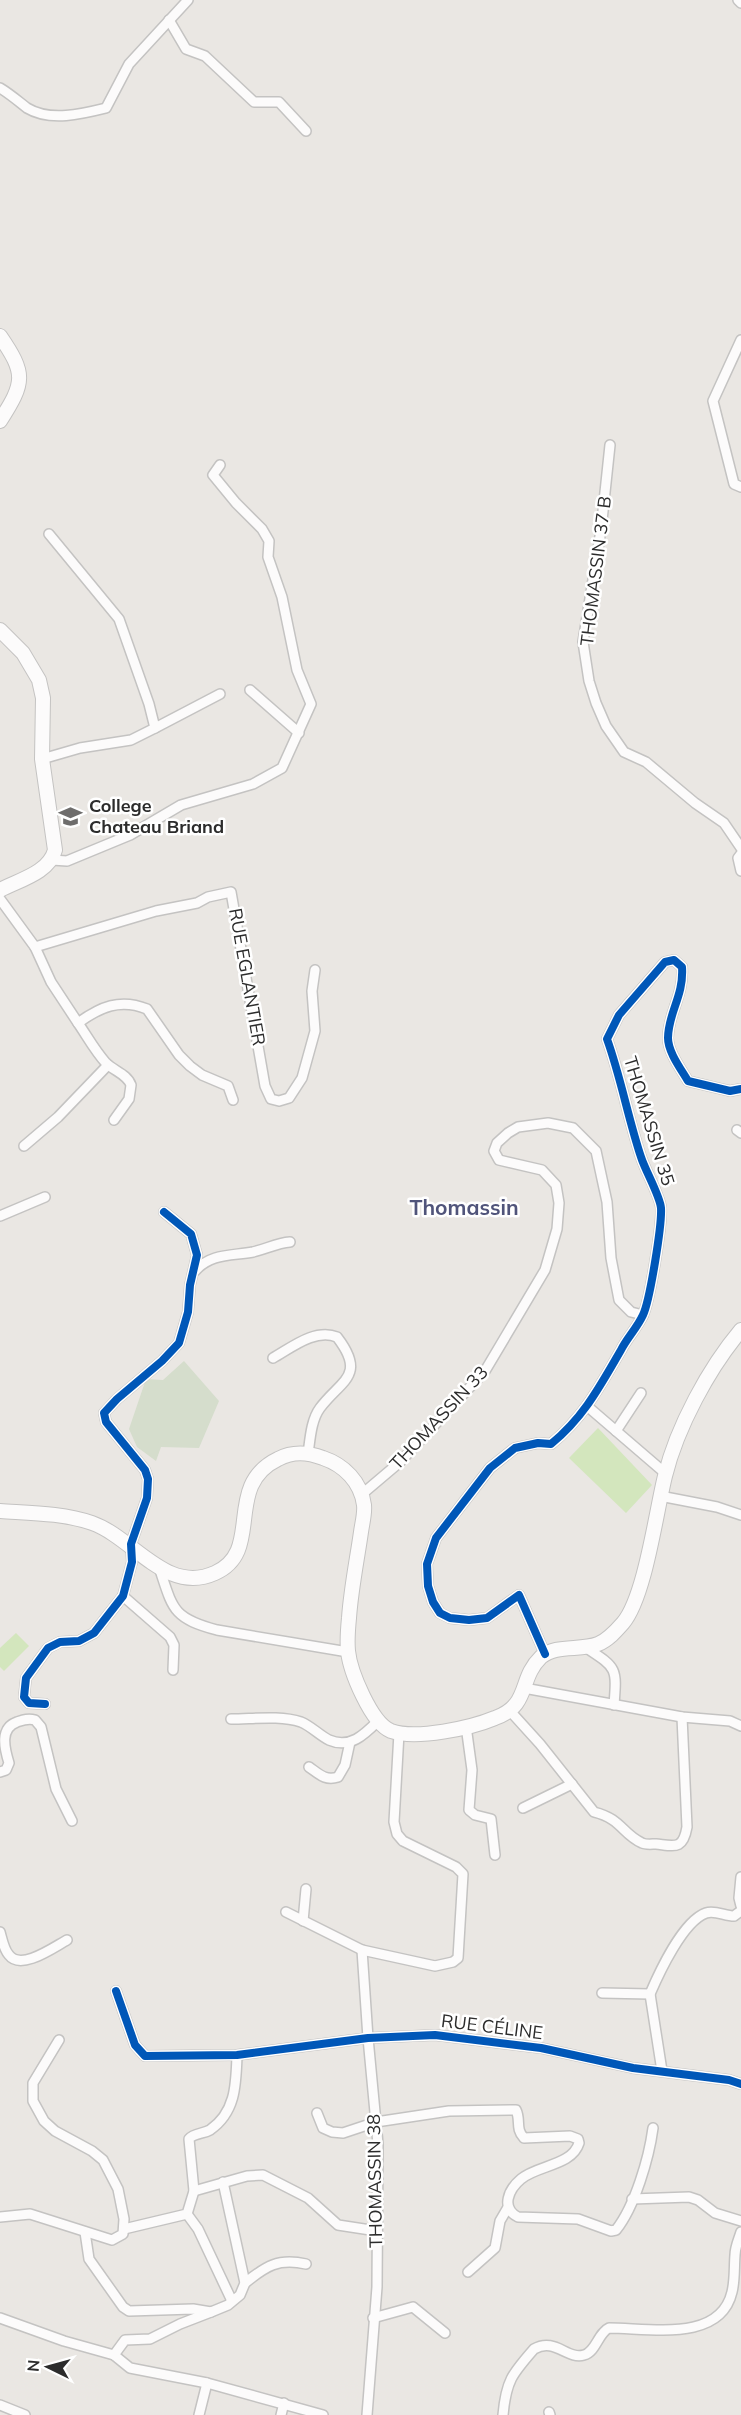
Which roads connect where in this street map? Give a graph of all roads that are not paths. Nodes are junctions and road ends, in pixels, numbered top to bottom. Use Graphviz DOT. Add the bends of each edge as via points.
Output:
graph roads {
  1 [pos="188,0"];
  2 [pos="738,0"];
  3 [pos="741,3"];
  4 [pos="170,20"];
  5 [pos="0,88"];
  6 [pos="306,131"];
  7 [pos="0,336"];
  8 [pos="741,340"];
  9 [pos="0,421"];
  10 [pos="610,445"];
  11 [pos="220,465"];
  12 [pos="741,488"];
  13 [pos="49,534"];
  14 [pos="0,630"];
  15 [pos="250,690"];
  16 [pos="220,694"];
  17 [pos="155,728"];
  18 [pos="299,733"];
  19 [pos="42,759"];
  20 [pos="741,848"];
  21 [pos="741,854"];
  22 [pos="52,860"];
  23 [pos="741,871"];
  24 [pos="0,890"];
  25 [pos="0,900"];
  26 [pos="35,947"];
  27 [pos="315,970"];
  28 [pos="78,1023"];
  29 [pos="108,1065"];
  30 [pos="741,1089"];
  31 [pos="233,1100"];
  32 [pos="114,1120"];
  33 [pos="24,1146"];
  34 [pos="45,1197"];
  35 [pos="164,1212"];
  36 [pos="0,1216"];
  37 [pos="290,1242"];
  38 [pos="193,1272"];
  39 [pos="643,1315"];
  40 [pos="741,1330"];
  41 [pos="273,1358"];
  42 [pos="641,1393"];
  43 [pos="587,1406"];
  44 [pos="616,1431"];
  45 [pos="308,1454"];
  46 [pos="665,1473"];
  47 [pos="361,1495"];
  48 [pos="660,1496"];
  49 [pos="0,1511"];
  50 [pos="741,1515"];
  51 [pos="131,1544"];
  52 [pos="159,1567"];
  53 [pos="123,1596"];
  54 [pos="585,1647"];
  55 [pos="348,1652"];
  56 [pos="544,1654"];
  57 [pos="172,1670"];
  58 [pos="524,1688"];
  59 [pos="45,1704"];
  60 [pos="614,1705"];
  61 [pos="511,1712"];
  62 [pos="682,1717"];
  63 [pos="231,1719"];
  64 [pos="378,1721"];
  65 [pos="466,1726"];
  66 [pos="741,1726"];
  67 [pos="399,1732"];
  68 [pos="350,1742"];
  69 [pos="309,1767"];
  70 [pos="0,1772"];
  71 [pos="572,1784"];
  72 [pos="523,1808"];
  73 [pos="72,1821"];
  74 [pos="495,1855"];
  75 [pos="741,1877"];
  76 [pos="306,1889"];
  77 [pos="741,1909"];
  78 [pos="286,1912"];
  79 [pos="303,1921"];
  80 [pos="0,1932"];
  81 [pos="67,1940"];
  82 [pos="363,1950"];
  83 [pos="116,1991"];
  84 [pos="602,1992"];
  85 [pos="650,1994"];
  86 [pos="368,2038"];
  87 [pos="59,2040"];
  88 [pos="237,2055"];
  89 [pos="662,2071"];
  90 [pos="741,2084"];
  91 [pos="317,2113"];
  92 [pos="376,2122"];
  93 [pos="653,2128"];
  94 [pos="223,2182"];
  95 [pos="194,2191"];
  96 [pos="632,2199"];
  97 [pos="507,2209"];
  98 [pos="187,2214"];
  99 [pos="0,2217"];
  100 [pos="741,2220"];
  101 [pos="124,2229"];
  102 [pos="376,2231"];
  103 [pos="85,2232"];
  104 [pos="741,2232"];
  105 [pos="306,2264"];
  106 [pos="468,2272"];
  107 [pos="245,2283"];
  108 [pos="232,2301"];
  109 [pos="211,2312"];
  110 [pos="0,2318"];
  111 [pos="373,2318"];
  112 [pos="445,2333"];
  113 [pos="114,2355"];
  114 [pos="207,2383"];
  115 [pos="284,2403"];
  116 [pos="0,2405"];
  117 [pos="25,2415"];
  118 [pos="199,2415"];
  119 [pos="281,2415"];
  120 [pos="323,2415"];
  121 [pos="367,2415"];
  122 [pos="503,2415"];
  1 -- 4 [label="street"];
  2 -- 3 [label="street"];
  4 -- 5 [label="street" via="129,64 106,108 53,116 29,109"];
  4 -- 6 [label="street" via="186,49 205,56 254,102 279,102"];
  7 -- 9 [label="main road" via="16,359 20,377 15,398"];
  8 -- 12 [label="street" via="713,401 734,484"];
  10 -- 20 [label="street, THOMASSIN 37 B" via="583,642 596,703 624,752 646,762 724,823"];
  11 -- 18 [label="street" via="213,475 269,541 268,557 282,597 297,670 311,704"];
  13 -- 17 [label="street" via="119,619"];
  14 -- 19 [label="main road" via="23,653 39,680 43,698"];
  15 -- 18 [label="street"];
  16 -- 17 [label="street"];
  17 -- 19 [label="street" via="131,740"];
  18 -- 22 [label="street" via="282,768 253,784 181,805 130,835 67,861"];
  19 -- 22 [label="main road" via="55,837"];
  21 -- 23 [label="street"];
  22 -- 24 [label="main road" via="45,868"];
  25 -- 26 [label="street"];
  26 -- 27 [label="street, RUE EGLANTIER" via="231,892 265,1086 272,1099 279,1101 289,1098 302,1078 310,1053 315,1031"];
  26 -- 28 [label="street" via="51,982"];
  28 -- 29 [label="street"];
  28 -- 31 [label="street" via="107,1005 147,1009 179,1056 202,1075 228,1086"];
  29 -- 32 [label="street" via="131,1085 129,1099"];
  29 -- 33 [label="street" via="58,1118"];
  30 -- 39 [label="street, THOMASSIN 35" via="730,1091 688,1081 676,1062 668,1039 683,984 682,967 674,960 665,962 619,1016 607,1039 636,1144 661,1206"];
  34 -- 36 [label="street"];
  35 -- 38 [label="street" via="191,1234 197,1255"];
  37 -- 38 [label="street" via="216,1257 202,1262"];
  38 -- 51 [label="street" via="179,1343 104,1413 106,1422 148,1479 147,1498"];
  39 -- 43 [label="street, THOMASSIN 35"];
  39 -- 47 [label="street, THOMASSIN 33" via="631,1312 619,1300 607,1202 596,1151 573,1128 548,1124 518,1127 508,1133 494,1151 499,1160 542,1170 556,1185 557,1229 545,1270 485,1371 400,1462"];
  40 -- 46 [label="main road" via="699,1394"];
  41 -- 45 [label="street" via="322,1335 337,1337 350,1357 350,1372 344,1385 319,1409"];
  42 -- 44 [label="street"];
  43 -- 44 [label="street"];
  43 -- 56 [label="street, THOMASSIN 35" via="568,1431 551,1444 515,1448 490,1468 436,1538 427,1564 433,1602 440,1613 450,1618 488,1618 519,1595"];
  44 -- 46 [label="street"];
  45 -- 47 [label="main road" via="353,1476"];
  45 -- 52 [label="main road" via="290,1453 258,1474 249,1487 240,1548 229,1565 213,1575 191,1578 173,1575"];
  46 -- 48 [label="main road"];
  47 -- 55 [label="main road" via="364,1506"];
  48 -- 50 [label="street"];
  48 -- 54 [label="main road" via="637,1598 614,1634"];
  49 -- 51 [label="main road" via="80,1519"];
  51 -- 52 [label="main road" via="143,1558"];
  51 -- 53 [label="street" via="132,1562"];
  52 -- 55 [label="street" via="172,1605 183,1618 196,1624"];
  53 -- 57 [label="street" via="170,1637 174,1645"];
  53 -- 59 [label="street" via="94,1633 48,1648 35,1665 26,1678 24,1697 29,1703"];
  54 -- 56 [label="main road"];
  54 -- 60 [label="street" via="611,1664 616,1680"];
  55 -- 64 [label="main road" via="365,1700"];
  56 -- 58 [label="main road" via="534,1665"];
  58 -- 60 [label="street"];
  58 -- 61 [label="main road"];
  60 -- 62 [label="street"];
  61 -- 65 [label="main road"];
  61 -- 71 [label="street"];
  62 -- 66 [label="street" via="730,1721"];
  62 -- 71 [label="street" via="687,1827 682,1842 676,1846 644,1844 618,1822 594,1812"];
  63 -- 68 [label="street" via="302,1722 330,1740"];
  64 -- 67 [label="main road" via="388,1730"];
  64 -- 68 [label="street"];
  65 -- 67 [label="main road"];
  65 -- 74 [label="street" via="472,1770 469,1810 491,1820"];
  67 -- 82 [label="street" via="394,1822 397,1834 410,1846 463,1874 459,1953 453,1962 435,1966"];
  68 -- 69 [label="street" via="338,1777 324,1778"];
  70 -- 73 [label="street" via="9,1763 3,1744 3,1732 9,1724 30,1718 38,1722 56,1789"];
  71 -- 72 [label="street"];
  75 -- 77 [label="street"];
  76 -- 79 [label="street"];
  77 -- 85 [label="street" via="734,1916 711,1912 687,1929 667,1958"];
  78 -- 79 [label="street"];
  79 -- 82 [label="street"];
  80 -- 81 [label="street" via="9,1955 23,1961"];
  82 -- 86 [label="street, THOMASSIN 38"];
  83 -- 88 [label="street, RUE CÉLINE" via="141,2054"];
  84 -- 85 [label="street"];
  85 -- 89 [label="street"];
  86 -- 88 [label="street, RUE CÉLINE"];
  86 -- 89 [label="street, RUE CÉLINE" via="435,2035 541,2048"];
  86 -- 92 [label="street, THOMASSIN 38"];
  87 -- 101 [label="street" via="33,2083 33,2101 44,2121 103,2160 118,2189"];
  88 -- 95 [label="street" via="234,2098 228,2112 209,2131 189,2139"];
  89 -- 90 [label="street, RUE CÉLINE"];
  91 -- 92 [label="street" via="323,2127 332,2132 343,2133"];
  92 -- 97 [label="street" via="449,2112 512,2109 518,2113 518,2130 524,2138 578,2139 575,2151 521,2178"];
  92 -- 102 [label="street, THOMASSIN 38"];
  93 -- 96 [label="street" via="650,2150"];
  94 -- 95 [label="street"];
  94 -- 102 [label="street" via="263,2175 308,2198 343,2228"];
  94 -- 107 [label="street"];
  95 -- 98 [label="street"];
  96 -- 97 [label="street" via="620,2225 611,2231 578,2219 518,2217"];
  96 -- 100 [label="street" via="689,2197 716,2213"];
  97 -- 106 [label="street" via="500,2221 495,2248"];
  98 -- 101 [label="street"];
  98 -- 108 [label="street"];
  99 -- 103 [label="street" via="30,2214"];
  101 -- 103 [label="street" via="123,2234 112,2240"];
  102 -- 111 [label="street, THOMASSIN 38"];
  103 -- 109 [label="street" via="89,2259 129,2312"];
  104 -- 122 [label="street" via="735,2252 733,2290 717,2317 696,2328 609,2328 584,2355 539,2346 509,2380"];
  105 -- 107 [label="street" via="282,2261"];
  107 -- 108 [label="street"];
  108 -- 109 [label="street"];
  109 -- 113 [label="street" via="150,2339 125,2340"];
  110 -- 113 [label="street"];
  111 -- 112 [label="street" via="413,2307"];
  111 -- 121 [label="street, THOMASSIN 38"];
  113 -- 114 [label="street" via="130,2368"];
  114 -- 115 [label="street"];
  114 -- 118 [label="street"];
  115 -- 119 [label="street"];
  115 -- 120 [label="street"];
  116 -- 117 [label="street"];
}
